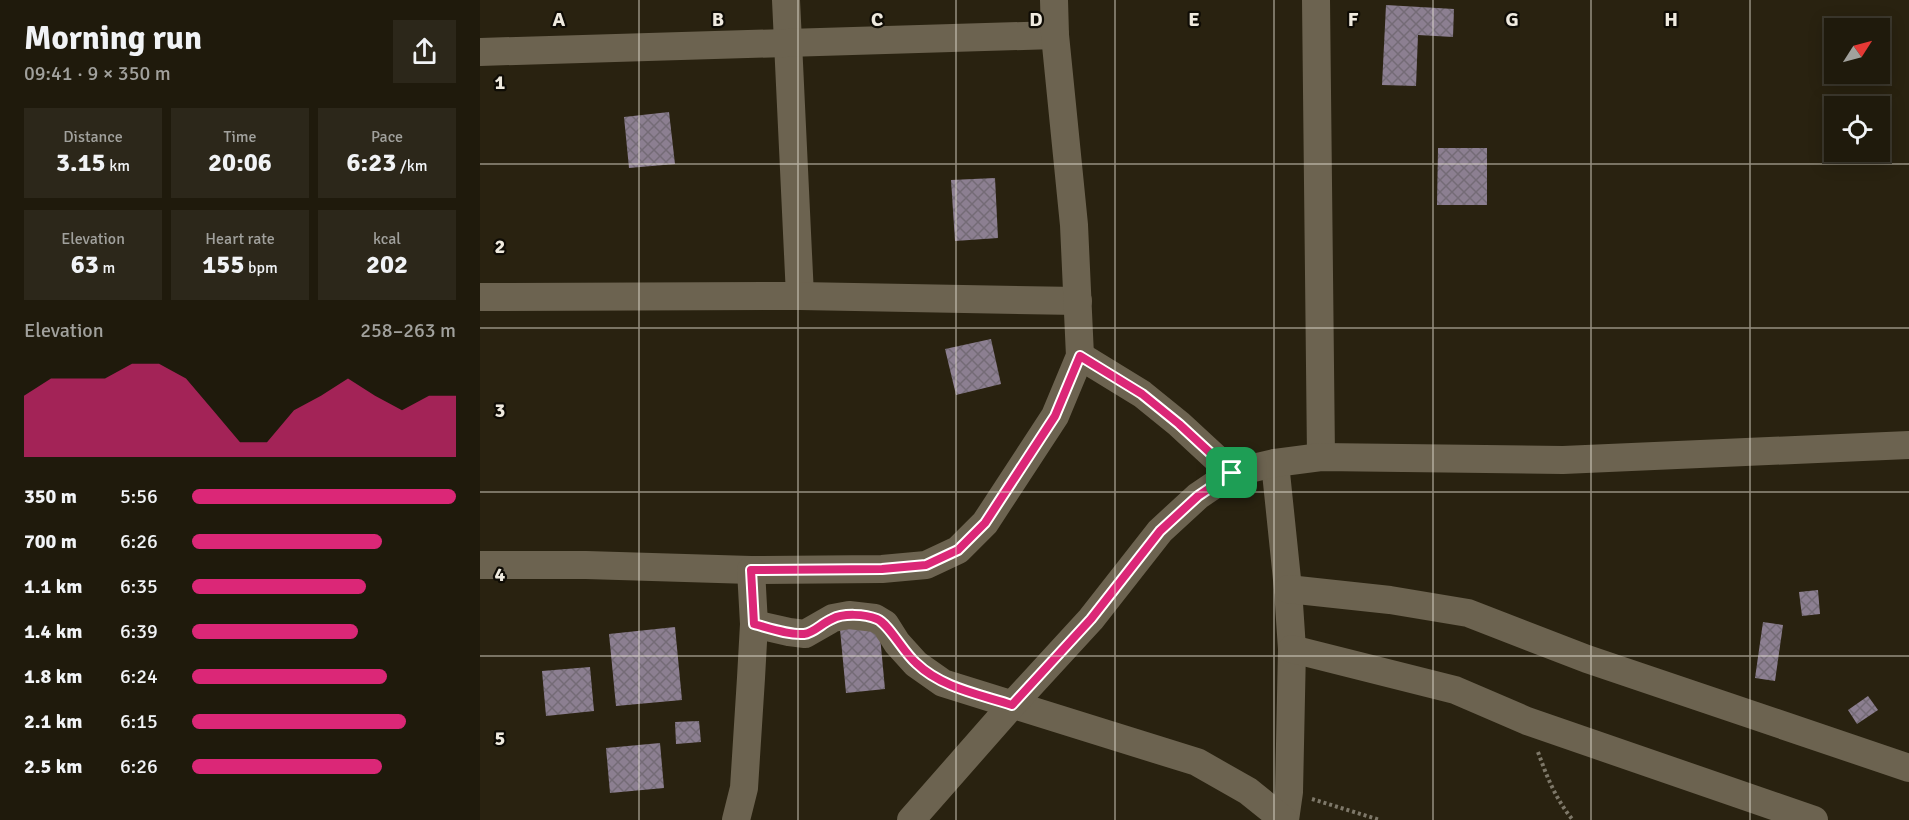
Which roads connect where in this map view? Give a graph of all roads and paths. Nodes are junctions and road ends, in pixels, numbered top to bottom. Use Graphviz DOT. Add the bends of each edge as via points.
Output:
graph roads {
  1 [pos="786,0"];
  2 [pos="1054,0"];
  3 [pos="1316,0"];
  4 [pos="1055,35"];
  5 [pos="788,43"];
  6 [pos="480,51"];
  7 [pos="800,296"];
  8 [pos="480,297"];
  9 [pos="1078,301"];
  10 [pos="1080,356"];
  11 [pos="1909,445"];
  12 [pos="1321,457"];
  13 [pos="1275,463"];
  14 [pos="1232,473"];
  15 [pos="480,565"];
  16 [pos="751,570"];
  17 [pos="1288,589"];
  18 [pos="754,624"];
  19 [pos="1292,648"];
  20 [pos="1012,705"];
  21 [pos="1527,721"];
  22 [pos="1909,768"];
  23 [pos="1289,792"];
  24 [pos="736,820"];
  25 [pos="911,820"];
  26 [pos="1284,820"];
  27 [pos="1380,820"];
  28 [pos="1573,820"];
  29 [pos="1814,820"];
  1 -- 5 [label="street"];
  2 -- 4 [label="street"];
  3 -- 12 [label="street"];
  4 -- 5 [label="street"];
  4 -- 9 [label="street"];
  5 -- 6 [label="street"];
  5 -- 7 [label="street"];
  7 -- 8 [label="street"];
  7 -- 9 [label="street"];
  9 -- 10 [label="street"];
  10 -- 14 [label="street" via="1142,394"];
  10 -- 16 [label="street" via="1055,416 985,523 958,550 926,565"];
  11 -- 12 [label="street" via="1563,460"];
  12 -- 13 [label="street"];
  13 -- 14 [label="street"];
  13 -- 17 [label="street"];
  14 -- 20 [label="street" via="1198,496 1160,531 1091,619"];
  15 -- 16 [label="street"];
  16 -- 18 [label="street"];
  17 -- 19 [label="street"];
  17 -- 22 [label="street" via="1468,613 1587,659"];
  18 -- 20 [label="street" via="805,634 833,618 875,618 885,624 916,664 943,683"];
  18 -- 24 [label="street" via="744,788"];
  19 -- 21 [label="street" via="1455,690"];
  19 -- 23 [label="street"];
  20 -- 25 [label="street"];
  20 -- 26 [label="street" via="1197,762 1248,791"];
  21 -- 28 [label="path" via="1551,785"];
  21 -- 29 [label="street"];
  23 -- 26 [label="street"];
  23 -- 27 [label="path"];
}
